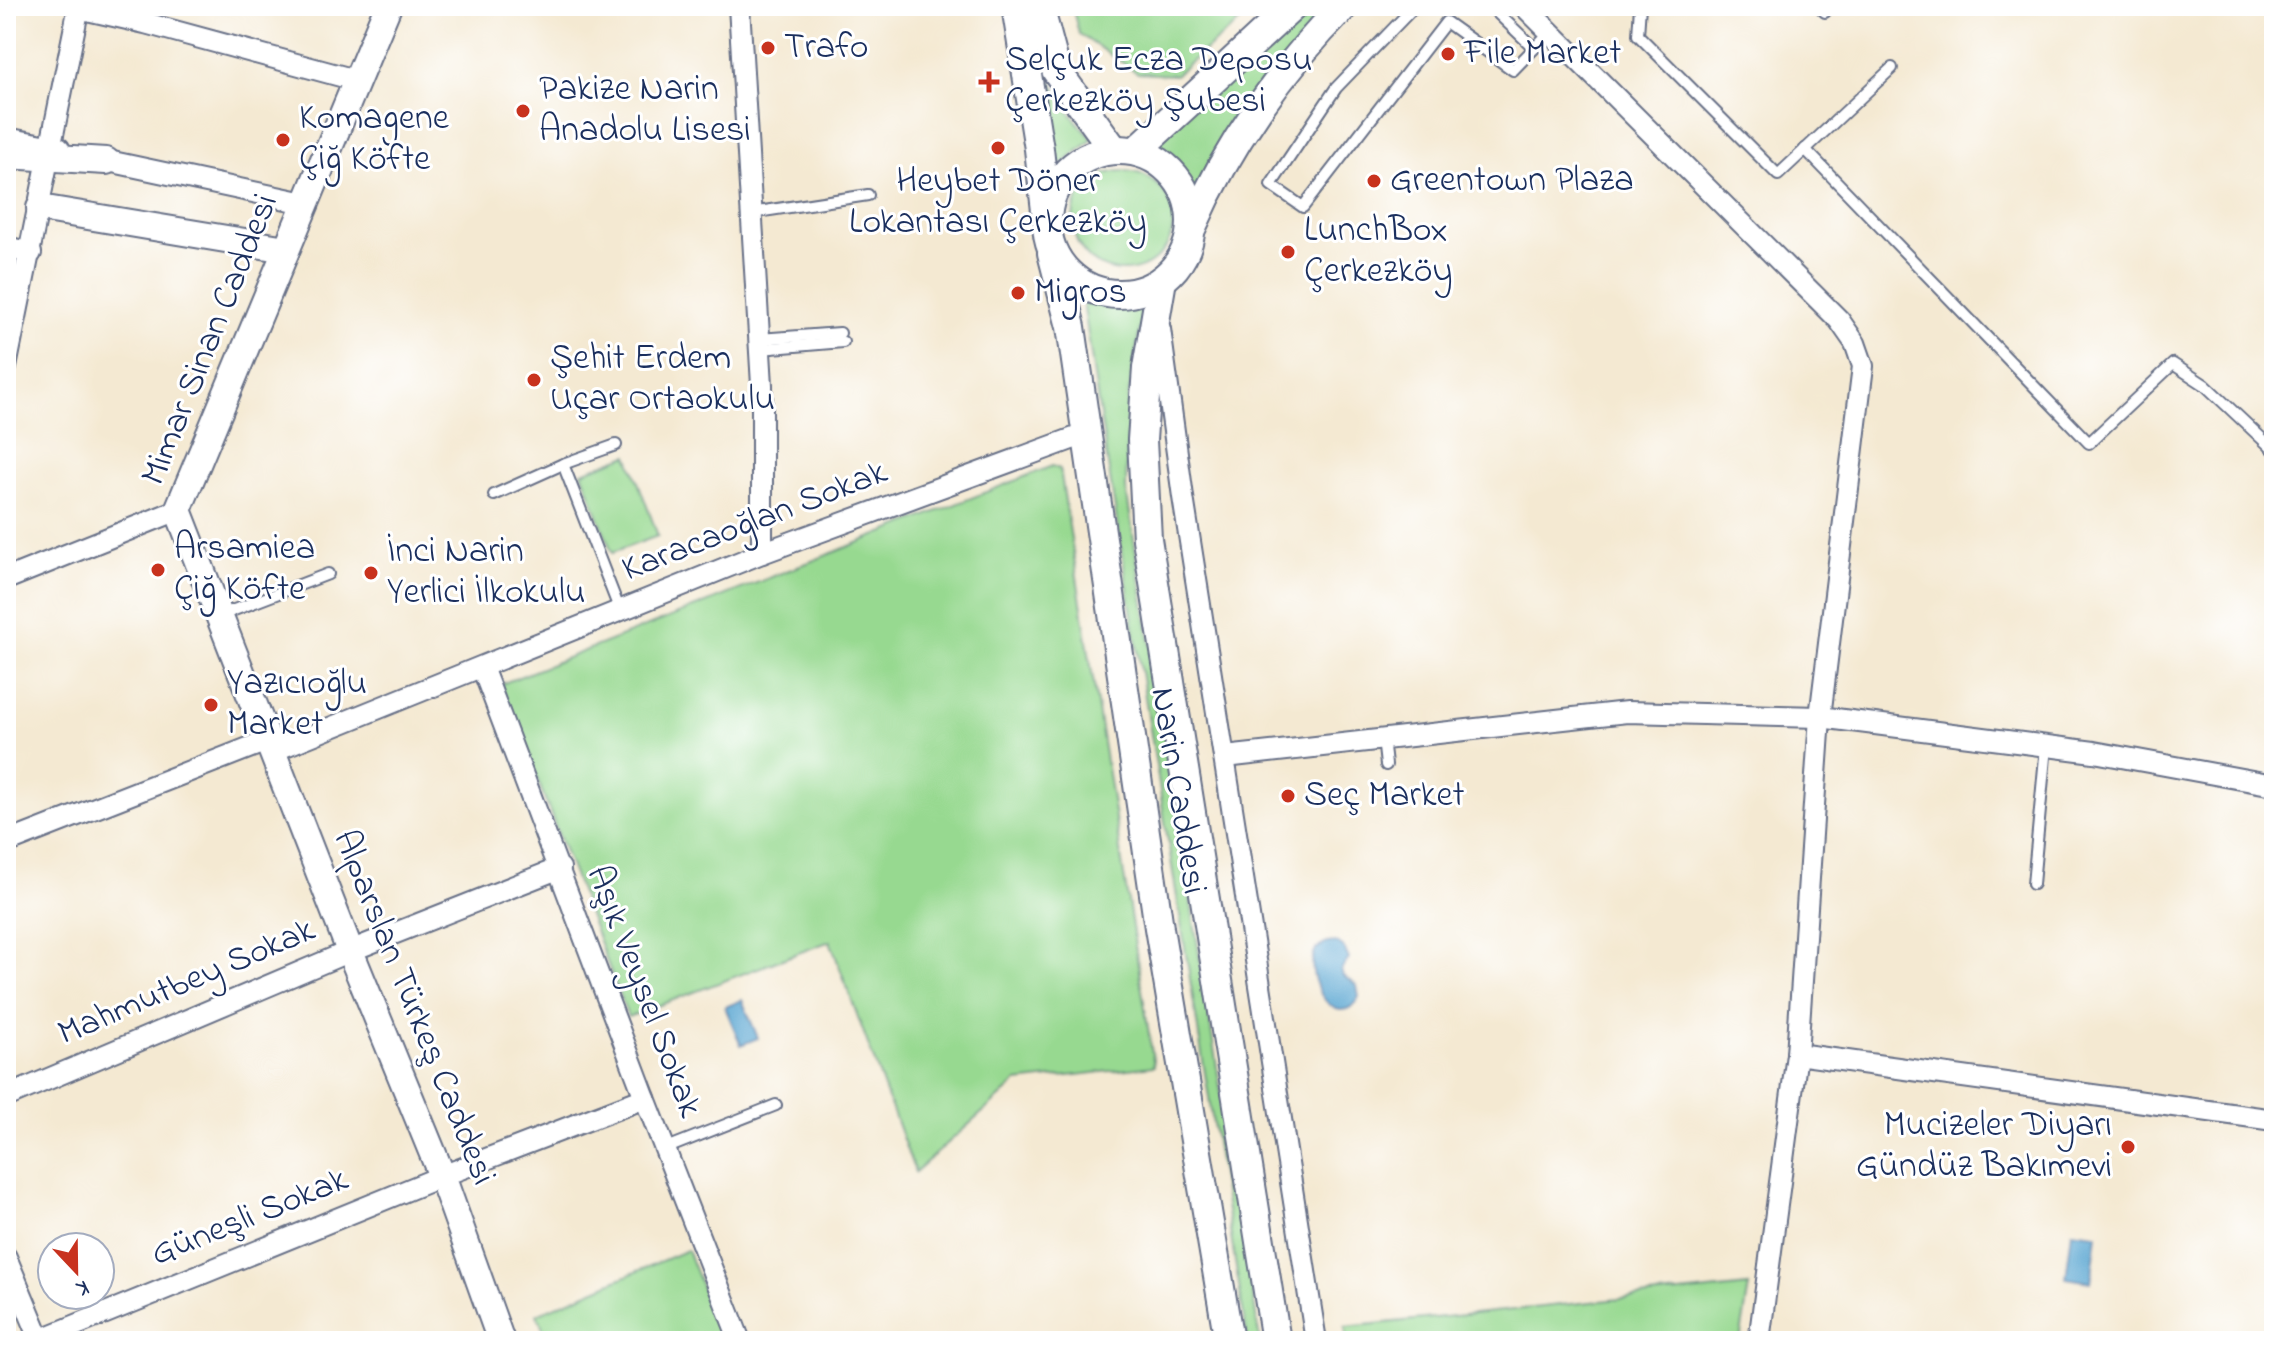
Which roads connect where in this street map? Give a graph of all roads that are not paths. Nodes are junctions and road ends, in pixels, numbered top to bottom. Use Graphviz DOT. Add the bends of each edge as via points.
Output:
graph roads {
  1 [pos="388,6"];
  2 [pos="739,6"];
  3 [pos="1016,6"];
  4 [pos="1039,6"];
  5 [pos="1293,6"];
  6 [pos="1344,6"];
  7 [pos="1415,6"];
  8 [pos="1490,6"];
  9 [pos="1524,6"];
  10 [pos="1640,6"];
  11 [pos="79,7"];
  12 [pos="1550,32"];
  13 [pos="1534,48"];
  14 [pos="1892,68"];
  15 [pos="359,81"];
  16 [pos="6,138"];
  17 [pos="1805,149"];
  18 [pos="1125,150"];
  19 [pos="6,155"];
  20 [pos="50,156"];
  21 [pos="106,161"];
  22 [pos="6,165"];
  23 [pos="868,195"];
  24 [pos="305,203"];
  25 [pos="40,208"];
  26 [pos="751,213"];
  27 [pos="1046,214"];
  28 [pos="1191,228"];
  29 [pos="6,247"];
  30 [pos="286,249"];
  31 [pos="31,253"];
  32 [pos="1052,253"];
  33 [pos="1162,280"];
  34 [pos="1157,311"];
  35 [pos="841,338"];
  36 [pos="759,344"];
  37 [pos="6,367"];
  38 [pos="1085,434"];
  39 [pos="616,445"];
  40 [pos="2274,450"];
  41 [pos="563,464"];
  42 [pos="494,495"];
  43 [pos="178,510"];
  44 [pos="762,553"];
  45 [pos="328,574"];
  46 [pos="6,579"];
  47 [pos="620,611"];
  48 [pos="219,616"];
  49 [pos="482,667"];
  50 [pos="253,704"];
  51 [pos="1820,717"];
  52 [pos="1383,739"];
  53 [pos="271,746"];
  54 [pos="2046,746"];
  55 [pos="1225,757"];
  56 [pos="1386,765"];
  57 [pos="2274,785"];
  58 [pos="6,843"];
  59 [pos="560,868"];
  60 [pos="2033,884"];
  61 [pos="350,951"];
  62 [pos="1797,1054"];
  63 [pos="6,1097"];
  64 [pos="645,1098"];
  65 [pos="776,1105"];
  66 [pos="2274,1120"];
  67 [pos="667,1148"];
  68 [pos="442,1176"];
  69 [pos="6,1257"];
  70 [pos="39,1341"];
  71 [pos="501,1341"];
  72 [pos="740,1341"];
  73 [pos="1229,1341"];
  74 [pos="1276,1341"];
  75 [pos="1316,1341"];
  76 [pos="1759,1341"];
  1 -- 15 [label="street, Mimar Sinan Caddesi"];
  2 -- 26 [label="street"];
  3 -- 27 [label="main road"];
  4 -- 18 [label="main road" via="1056,70"];
  5 -- 18 [label="main road"];
  6 -- 28 [label="main road" via="1267,97 1207,192"];
  7 -- 13 [label="lane" via="1336,88 1271,185 1303,207 1446,22 1513,70"];
  8 -- 13 [label="lane"];
  9 -- 12 [label="street"];
  10 -- 17 [label="lane" via="1638,35 1778,175"];
  11 -- 15 [label="street"];
  11 -- 20 [label="street"];
  12 -- 13 [label="lane"];
  12 -- 51 [label="street" via="1839,320 1855,343 1863,366"];
  14 -- 17 [label="lane"];
  15 -- 24 [label="street, Mimar Sinan Caddesi"];
  16 -- 20 [label="street"];
  17 -- 40 [label="lane" via="2089,443 2173,364 2205,385"];
  18 -- 27 [label="main road" via="1085,158 1061,177"];
  18 -- 28 [label="main road" via="1155,159 1171,172 1190,207"];
  19 -- 20 [label="street"];
  20 -- 21 [label="street"];
  20 -- 22 [label="street"];
  20 -- 25 [label="street"];
  21 -- 24 [label="street"];
  23 -- 26 [label="lane"];
  24 -- 30 [label="street, Mimar Sinan Caddesi"];
  25 -- 30 [label="street"];
  25 -- 31 [label="street"];
  26 -- 36 [label="street"];
  27 -- 32 [label="main road"];
  28 -- 33 [label="main road" via="1177,266"];
  29 -- 31 [label="street"];
  30 -- 43 [label="street, Mimar Sinan Caddesi"];
  31 -- 37 [label="street"];
  32 -- 33 [label="main road" via="1072,277 1101,293 1143,291"];
  32 -- 38 [label="main road, Narin Caddesi" via="1071,327"];
  33 -- 34 [label="main road, Narin Caddesi"];
  34 -- 55 [label="street"];
  34 -- 74 [label="main road, Narin Caddesi" via="1142,440 1147,539"];
  35 -- 36 [label="lane"];
  36 -- 44 [label="street"];
  38 -- 44 [label="street, Karacaoğlan Sokak"];
  38 -- 73 [label="main road, Narin Caddesi" via="1159,928"];
  39 -- 41 [label="lane"];
  41 -- 42 [label="lane"];
  41 -- 47 [label="lane"];
  43 -- 46 [label="street"];
  43 -- 48 [label="street, Mimar Sinan Caddesi"];
  44 -- 47 [label="street, Karacaoğlan Sokak"];
  45 -- 48 [label="lane"];
  47 -- 49 [label="street, Karacaoğlan Sokak"];
  48 -- 50 [label="street, Mimar Sinan Caddesi"];
  49 -- 53 [label="street, Karacaoğlan Sokak"];
  49 -- 59 [label="street, Aşık Veysel Sokak"];
  50 -- 53 [label="street, Alparslan Türkeş Caddesi"];
  51 -- 52 [label="street" via="1627,712"];
  51 -- 54 [label="street"];
  51 -- 62 [label="street"];
  52 -- 55 [label="street"];
  52 -- 56 [label="lane"];
  53 -- 58 [label="street, Karacaoğlan Sokak"];
  53 -- 61 [label="street, Alparslan Türkeş Caddesi"];
  54 -- 57 [label="street"];
  54 -- 60 [label="lane"];
  55 -- 75 [label="street"];
  59 -- 61 [label="street, Mahmutbey Sokak"];
  59 -- 64 [label="street, Aşık Veysel Sokak"];
  61 -- 63 [label="street, Mahmutbey Sokak"];
  61 -- 68 [label="street, Alparslan Türkeş Caddesi"];
  62 -- 66 [label="street"];
  62 -- 76 [label="street"];
  64 -- 67 [label="street, Aşık Veysel Sokak"];
  64 -- 68 [label="street, Güneşli Sokak"];
  65 -- 67 [label="lane"];
  67 -- 72 [label="street, Aşık Veysel Sokak"];
  68 -- 70 [label="street, Güneşli Sokak"];
  68 -- 71 [label="street, Alparslan Türkeş Caddesi"];
  69 -- 70 [label="street"];
}
